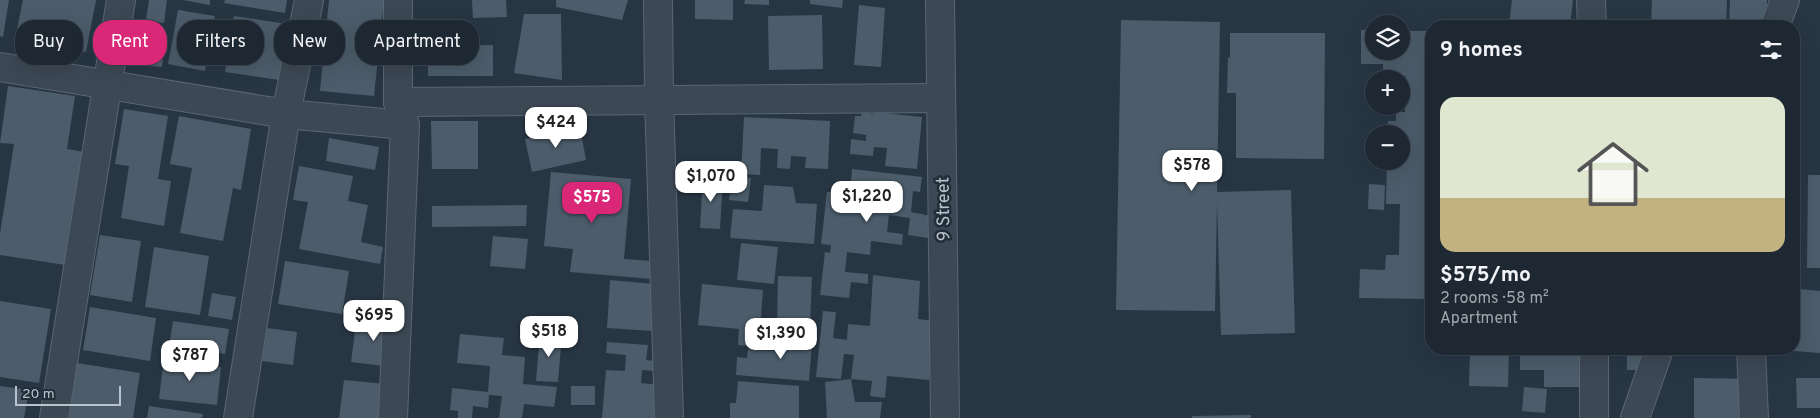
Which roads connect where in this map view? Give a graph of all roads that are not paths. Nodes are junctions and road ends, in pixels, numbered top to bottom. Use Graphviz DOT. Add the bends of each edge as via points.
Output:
graph roads {
  1 [pos="121,0"];
  2 [pos="309,0"];
  3 [pos="398,0"];
  4 [pos="658,0"];
  5 [pos="940,0"];
  6 [pos="1591,0"];
  7 [pos="1785,0"];
  8 [pos="1592,20"];
  9 [pos="1777,20"];
  10 [pos="0,67"];
  11 [pos="106,85"];
  12 [pos="941,98"];
  13 [pos="660,99"];
  14 [pos="401,113"];
  15 [pos="286,114"];
  16 [pos="1594,355"];
  17 [pos="1657,355"];
  18 [pos="1751,355"];
  19 [pos="54,418"];
  20 [pos="238,418"];
  21 [pos="393,418"];
  22 [pos="669,418"];
  23 [pos="945,418"];
  24 [pos="1594,418"];
  25 [pos="1635,418"];
  26 [pos="1754,418"];
  1 -- 11 [label="street"];
  2 -- 15 [label="street"];
  3 -- 14 [label="street"];
  4 -- 13 [label="street"];
  5 -- 12 [label="street, 9 Street"];
  6 -- 8 [label="street"];
  7 -- 9 [label="street"];
  10 -- 11 [label="street"];
  11 -- 15 [label="street"];
  11 -- 19 [label="street"];
  12 -- 13 [label="street"];
  12 -- 23 [label="street, 9 Street"];
  13 -- 14 [label="street"];
  13 -- 22 [label="street"];
  14 -- 15 [label="street"];
  14 -- 21 [label="street"];
  15 -- 20 [label="street"];
  16 -- 24 [label="street"];
  17 -- 25 [label="street"];
  18 -- 26 [label="street"];
}
